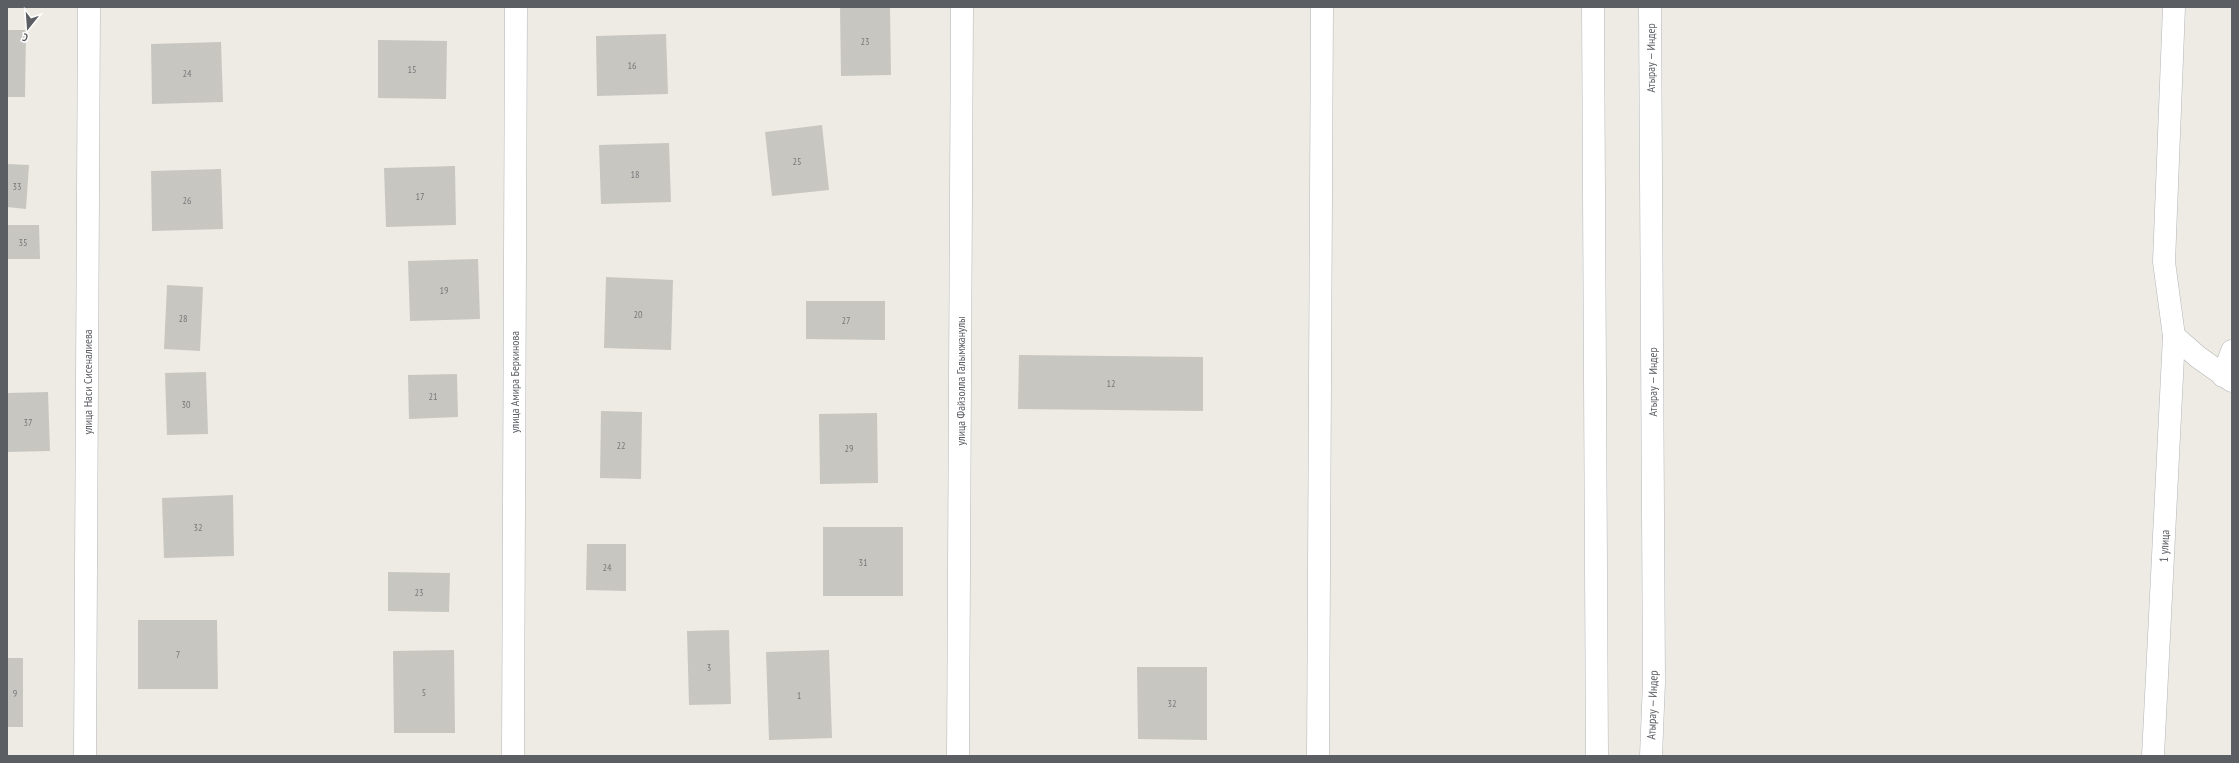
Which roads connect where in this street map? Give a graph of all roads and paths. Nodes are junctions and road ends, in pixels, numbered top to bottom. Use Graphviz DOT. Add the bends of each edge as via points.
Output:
graph roads {
  1 [pos="89,7"];
  2 [pos="516,7"];
  3 [pos="962,7"];
  4 [pos="1322,7"];
  5 [pos="1593,7"];
  6 [pos="1650,7"];
  7 [pos="2174,7"];
  8 [pos="2174,336"];
  9 [pos="2232,350"];
  10 [pos="2228,379"];
  11 [pos="85,756"];
  12 [pos="513,756"];
  13 [pos="958,756"];
  14 [pos="1318,756"];
  15 [pos="1597,756"];
  16 [pos="1651,756"];
  17 [pos="2153,756"];
  1 -- 11 [label="street, улица Наси Сисеналиева"];
  2 -- 12 [label="street, улица Амира Беркинова"];
  3 -- 13 [label="street, улица Файзолла Галымжанулы"];
  4 -- 14 [label="street"];
  5 -- 15 [label="street"];
  6 -- 16 [label="street, Атырау — Индер" via="1654,682"];
  7 -- 8 [label="street, 1 улица" via="2164,262"];
  8 -- 10 [label="street"];
  8 -- 17 [label="street, 1 улица"];
  9 -- 10 [label="street"];
}
